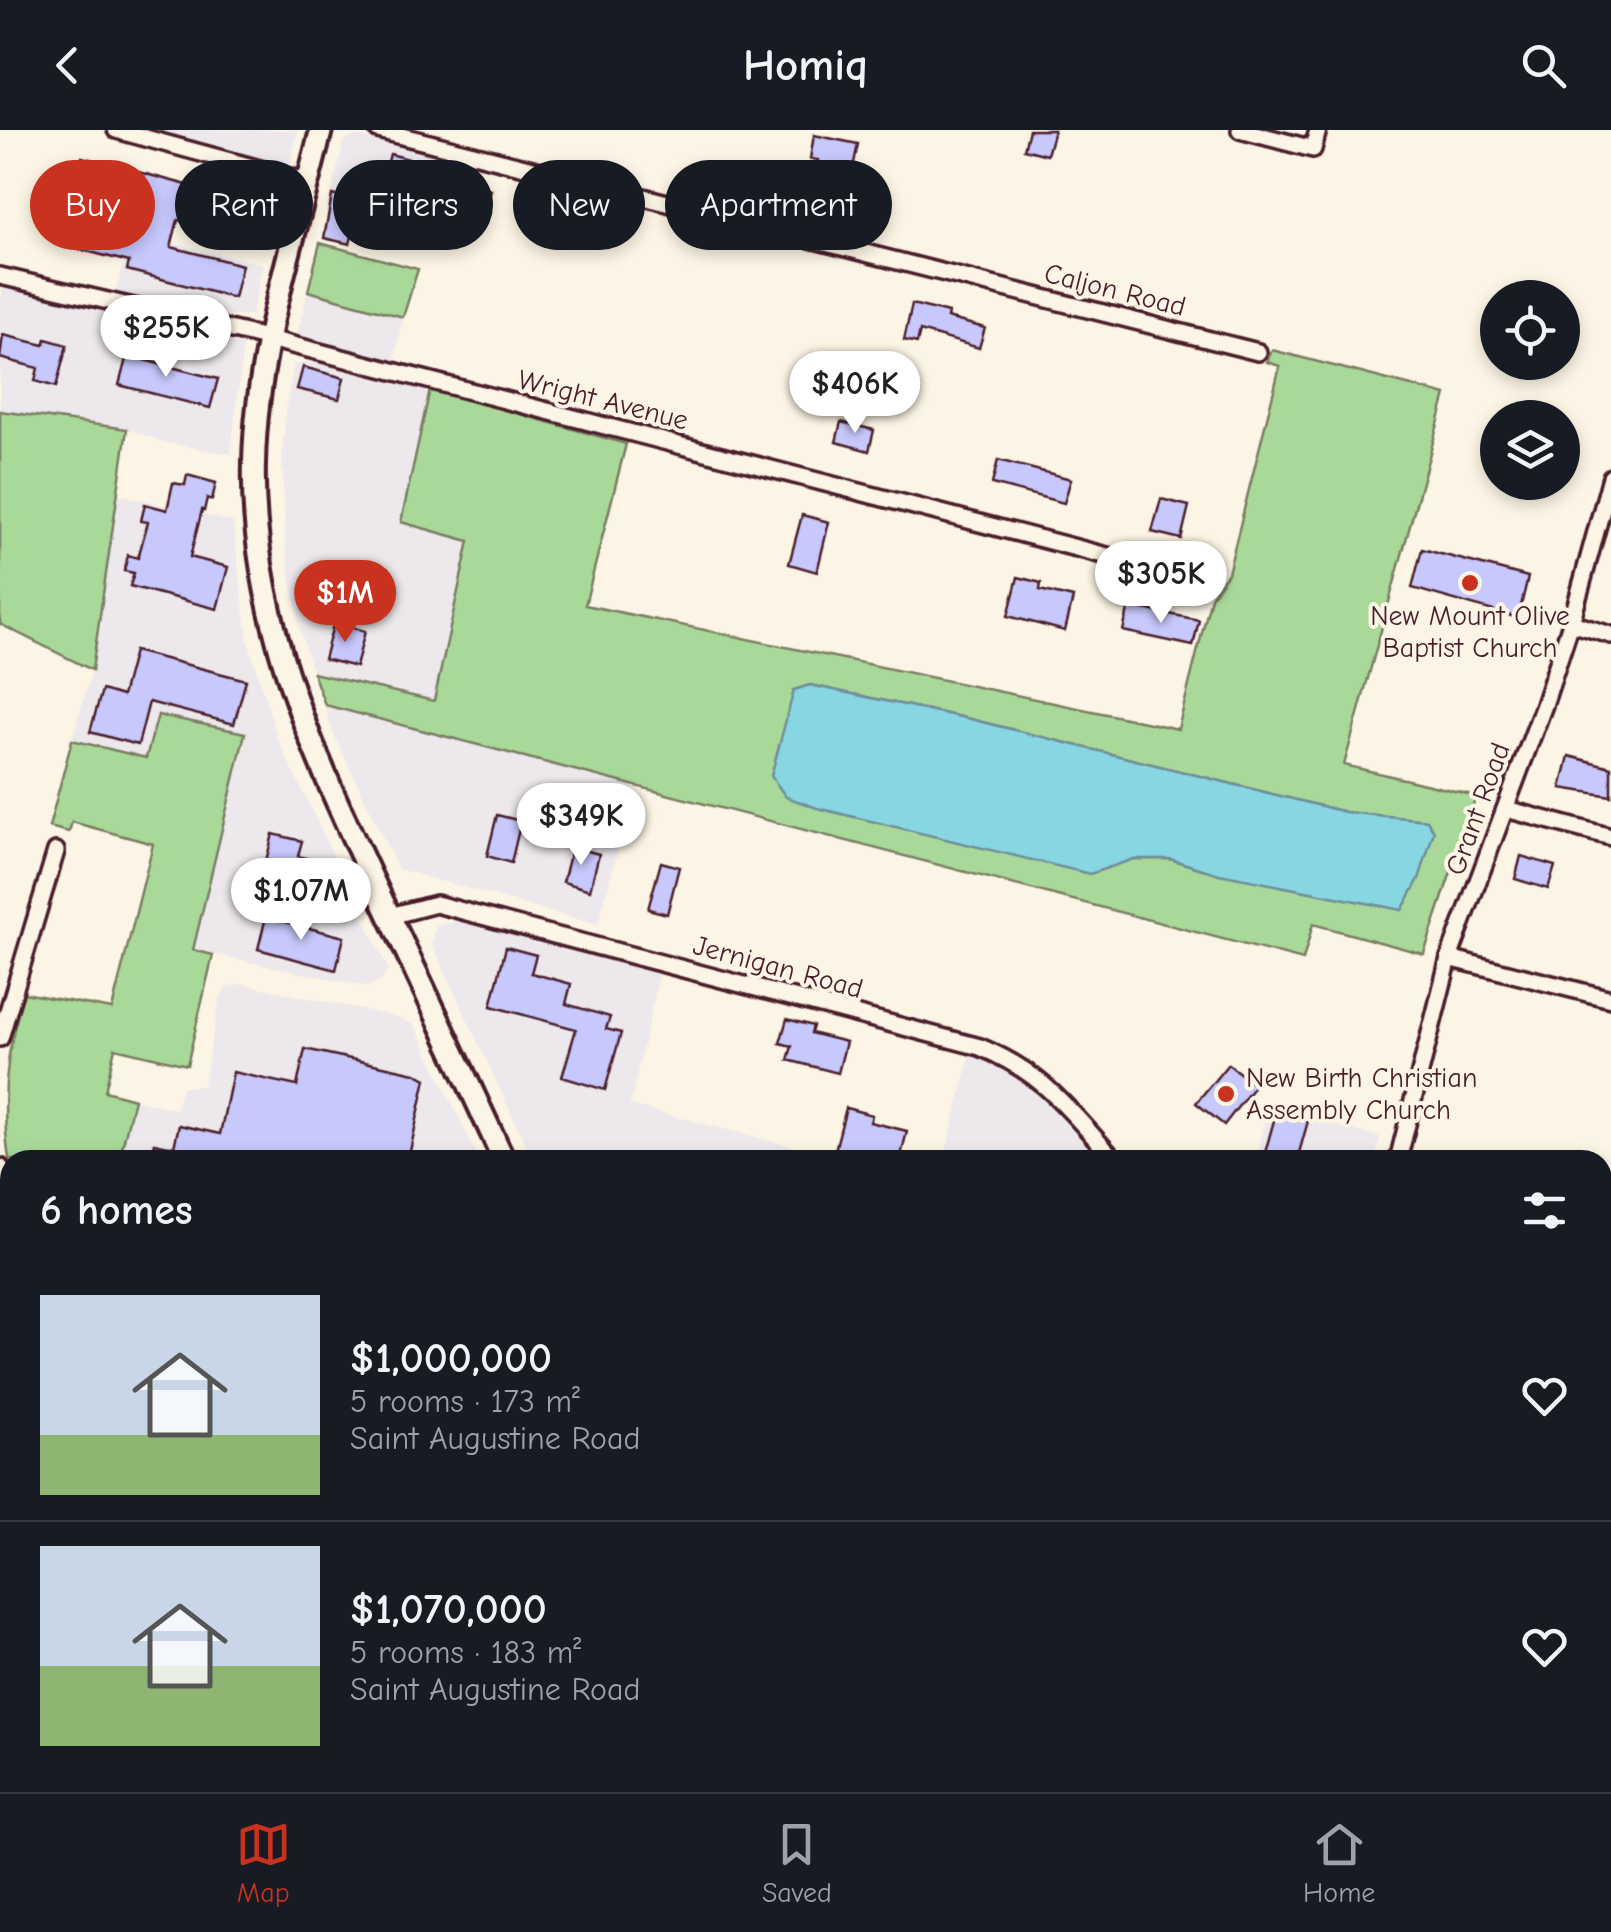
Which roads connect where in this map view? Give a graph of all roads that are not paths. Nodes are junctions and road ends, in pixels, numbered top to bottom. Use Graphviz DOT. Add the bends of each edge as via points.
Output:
graph roads {
  1 [pos="116,130"];
  2 [pos="321,130"];
  3 [pos="378,130"];
  4 [pos="1240,130"];
  5 [pos="1318,130"];
  6 [pos="227,160"];
  7 [pos="313,162"];
  8 [pos="292,250"];
  9 [pos="0,276"];
  10 [pos="270,340"];
  11 [pos="1258,352"];
  12 [pos="1611,477"];
  13 [pos="1192,578"];
  14 [pos="1571,622"];
  15 [pos="1611,634"];
  16 [pos="1506,809"];
  17 [pos="1611,837"];
  18 [pos="56,851"];
  19 [pos="390,916"];
  20 [pos="1449,958"];
  21 [pos="1611,999"];
  22 [pos="0,1038"];
  23 [pos="499,1150"];
  24 [pos="1106,1150"];
  25 [pos="1401,1150"];
  1 -- 6 [label="street"];
  2 -- 7 [label="main road"];
  3 -- 11 [label="street, Caljon Road"];
  4 -- 5 [label="street" via="1314,148"];
  8 -- 10 [label="main road"];
  9 -- 10 [label="street, Wright Avenue"];
  10 -- 13 [label="street, Wright Avenue"];
  10 -- 19 [label="main road" via="254,464 256,521 276,642 324,776"];
  12 -- 14 [label="street, Grant Road"];
  14 -- 15 [label="street"];
  14 -- 16 [label="street, Grant Road"];
  16 -- 17 [label="street"];
  16 -- 20 [label="street, Grant Road"];
  18 -- 22 [label="street"];
  19 -- 23 [label="main road"];
  19 -- 24 [label="street, Jernigan Road" via="436,904 980,1047 1041,1080"];
  20 -- 21 [label="street"];
  20 -- 25 [label="street, Grant Road"];
}
